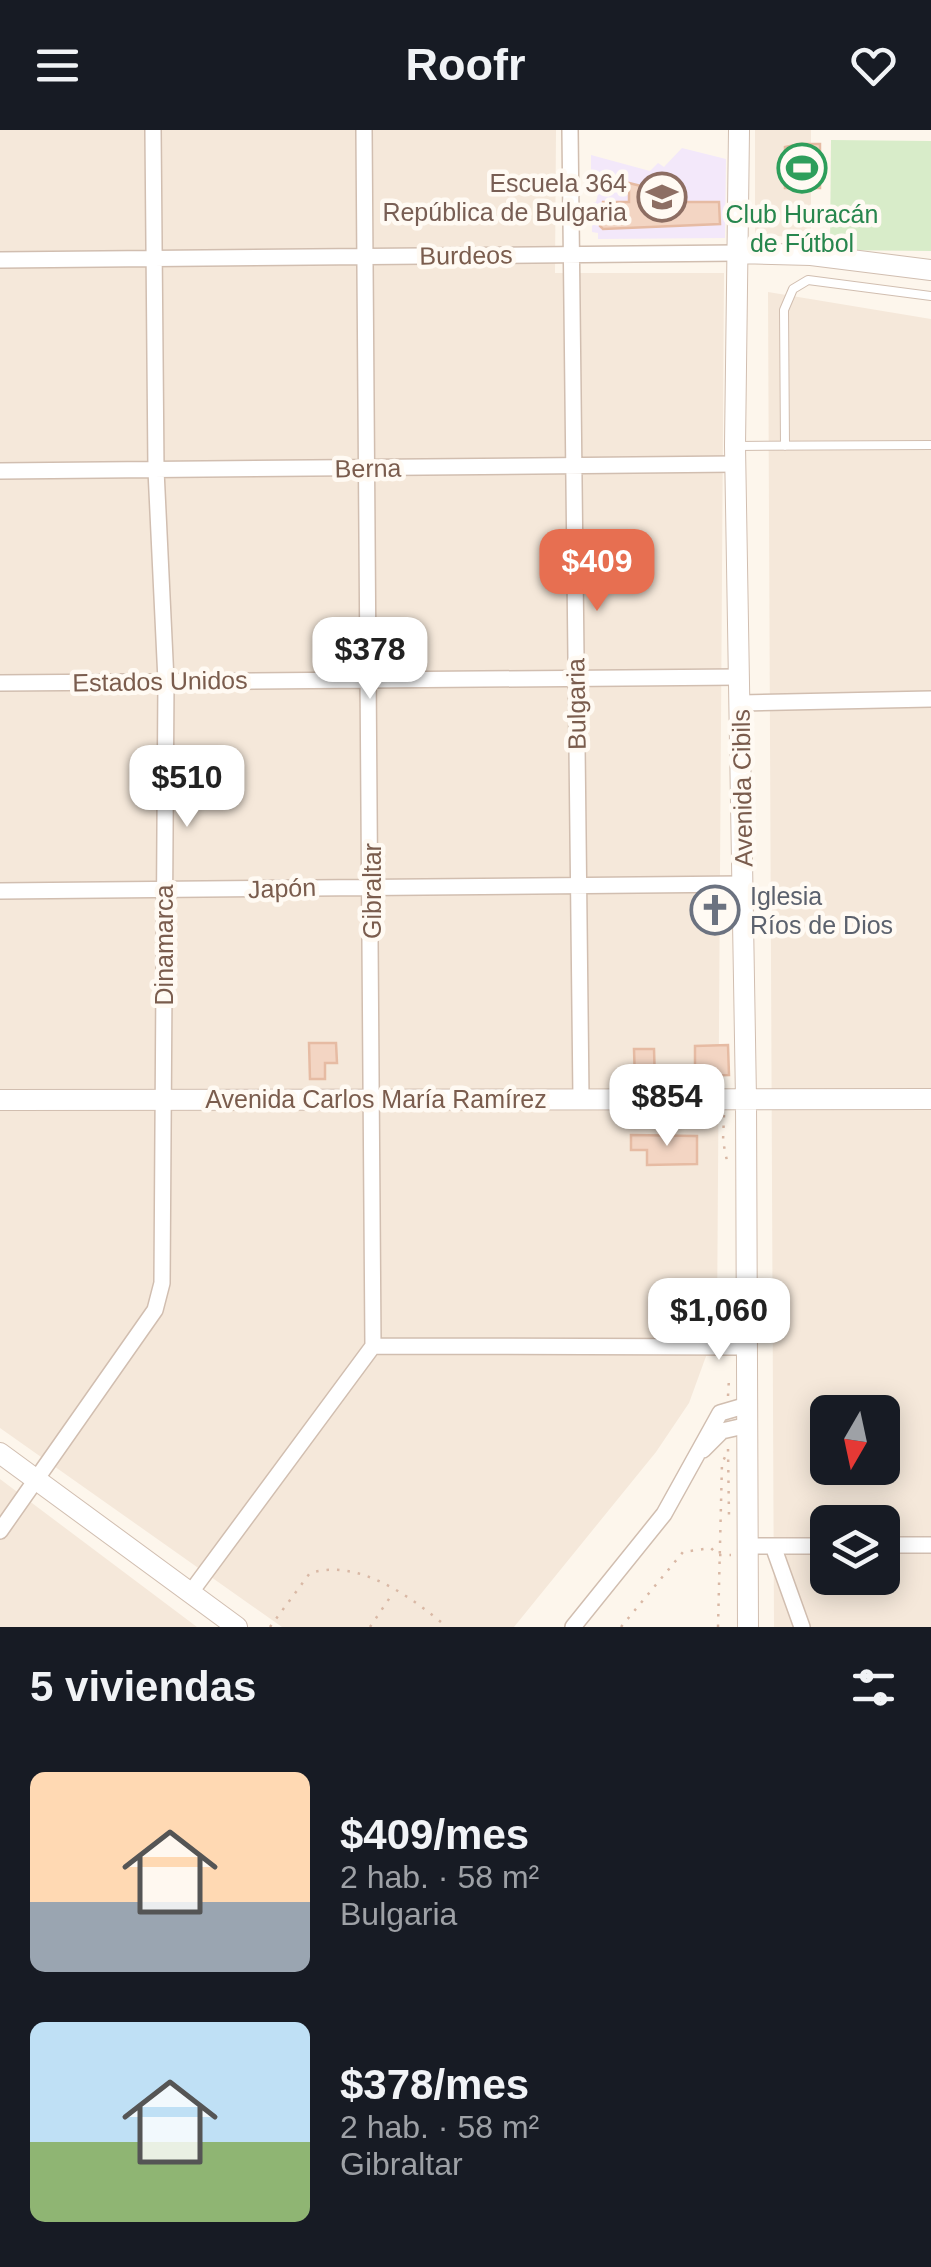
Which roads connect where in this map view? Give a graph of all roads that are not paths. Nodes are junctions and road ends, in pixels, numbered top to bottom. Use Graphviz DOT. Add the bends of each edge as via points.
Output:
graph roads {
  1 [pos="153,130"];
  2 [pos="364,130"];
  3 [pos="570,130"];
  4 [pos="739,130"];
  5 [pos="737,253"];
  6 [pos="570,254"];
  7 [pos="363,257"];
  8 [pos="155,258"];
  9 [pos="0,260"];
  10 [pos="931,270"];
  11 [pos="931,296"];
  12 [pos="785,446"];
  13 [pos="931,446"];
  14 [pos="736,455"];
  15 [pos="572,466"];
  16 [pos="365,468"];
  17 [pos="156,470"];
  18 [pos="0,471"];
  19 [pos="576,676"];
  20 [pos="740,677"];
  21 [pos="370,680"];
  22 [pos="166,681"];
  23 [pos="0,683"];
  24 [pos="931,699"];
  25 [pos="740,702"];
  26 [pos="579,883"];
  27 [pos="743,884"];
  28 [pos="372,886"];
  29 [pos="0,890"];
  30 [pos="164,891"];
  31 [pos="581,1098"];
  32 [pos="746,1099"];
  33 [pos="0,1100"];
  34 [pos="166,1100"];
  35 [pos="931,1100"];
  36 [pos="372,1101"];
  37 [pos="373,1346"];
  38 [pos="744,1347"];
  39 [pos="744,1416"];
  40 [pos="0,1453"];
  41 [pos="39,1481"];
  42 [pos="0,1531"];
  43 [pos="900,1545"];
  44 [pos="931,1545"];
  45 [pos="773,1546"];
  46 [pos="810,1546"];
  47 [pos="747,1551"];
  48 [pos="191,1592"];
  49 [pos="237,1627"];
  50 [pos="573,1627"];
  51 [pos="748,1627"];
  52 [pos="802,1627"];
  1 -- 8 [label="street, Dinamarca"];
  2 -- 7 [label="street, Gibraltar"];
  3 -- 6 [label="street, Bulgaria"];
  4 -- 5 [label="street, Avenida Cibils"];
  5 -- 6 [label="street, Burdeos"];
  5 -- 10 [label="street, Burdeos" via="811,254"];
  5 -- 14 [label="street, Avenida Cibils"];
  6 -- 7 [label="street, Burdeos"];
  6 -- 15 [label="street, Bulgaria"];
  7 -- 8 [label="street, Burdeos"];
  7 -- 16 [label="street, Gibraltar"];
  8 -- 9 [label="street, Burdeos"];
  8 -- 17 [label="street, Dinamarca"];
  11 -- 12 [label="lane" via="808,280 793,289 784,310"];
  12 -- 13 [label="lane"];
  12 -- 14 [label="lane"];
  14 -- 15 [label="street, Berna"];
  14 -- 20 [label="street, Avenida Cibils"];
  15 -- 16 [label="street, Berna"];
  15 -- 19 [label="street, Bulgaria"];
  16 -- 17 [label="street, Berna"];
  16 -- 21 [label="street, Gibraltar"];
  17 -- 18 [label="street, Berna"];
  17 -- 22 [label="street, Dinamarca"];
  19 -- 20 [label="street, Estados Unidos"];
  19 -- 21 [label="street, Estados Unidos"];
  19 -- 26 [label="street, Bulgaria"];
  20 -- 25 [label="street, Avenida Cibils"];
  21 -- 22 [label="street, Estados Unidos"];
  21 -- 28 [label="street, Gibraltar"];
  22 -- 23 [label="street, Estados Unidos"];
  22 -- 30 [label="street, Dinamarca"];
  24 -- 25 [label="street"];
  25 -- 27 [label="street, Avenida Cibils"];
  26 -- 27 [label="street, Japón"];
  26 -- 28 [label="street, Japón"];
  26 -- 31 [label="street, Bulgaria"];
  27 -- 32 [label="street, Avenida Cibils"];
  28 -- 30 [label="street, Japón"];
  28 -- 36 [label="street, Gibraltar"];
  29 -- 30 [label="street, Japón"];
  30 -- 34 [label="street, Dinamarca"];
  31 -- 32 [label="street, Avenida Carlos María Ramírez"];
  31 -- 36 [label="street, Avenida Carlos María Ramírez"];
  32 -- 35 [label="street, Avenida Carlos María Ramírez"];
  32 -- 38 [label="street, Avenida Cibils"];
  33 -- 34 [label="street, Avenida Carlos María Ramírez"];
  34 -- 36 [label="street, Avenida Carlos María Ramírez"];
  34 -- 41 [label="street, Dinamarca" via="160,1297"];
  36 -- 37 [label="street, Gibraltar"];
  37 -- 38 [label="street"];
  37 -- 48 [label="street"];
  38 -- 39 [label="street, Avenida Cibils"];
  39 -- 47 [label="street, Avenida Cibils"];
  39 -- 50 [label="street" via="720,1413 664,1514"];
  40 -- 41 [label="street"];
  41 -- 42 [label="street, Dinamarca"];
  41 -- 48 [label="street"];
  43 -- 44 [label="street"];
  45 -- 46 [label="street"];
  45 -- 47 [label="street"];
  45 -- 52 [label="street"];
  47 -- 51 [label="street, Avenida Cibils"];
  48 -- 49 [label="street"];
}
